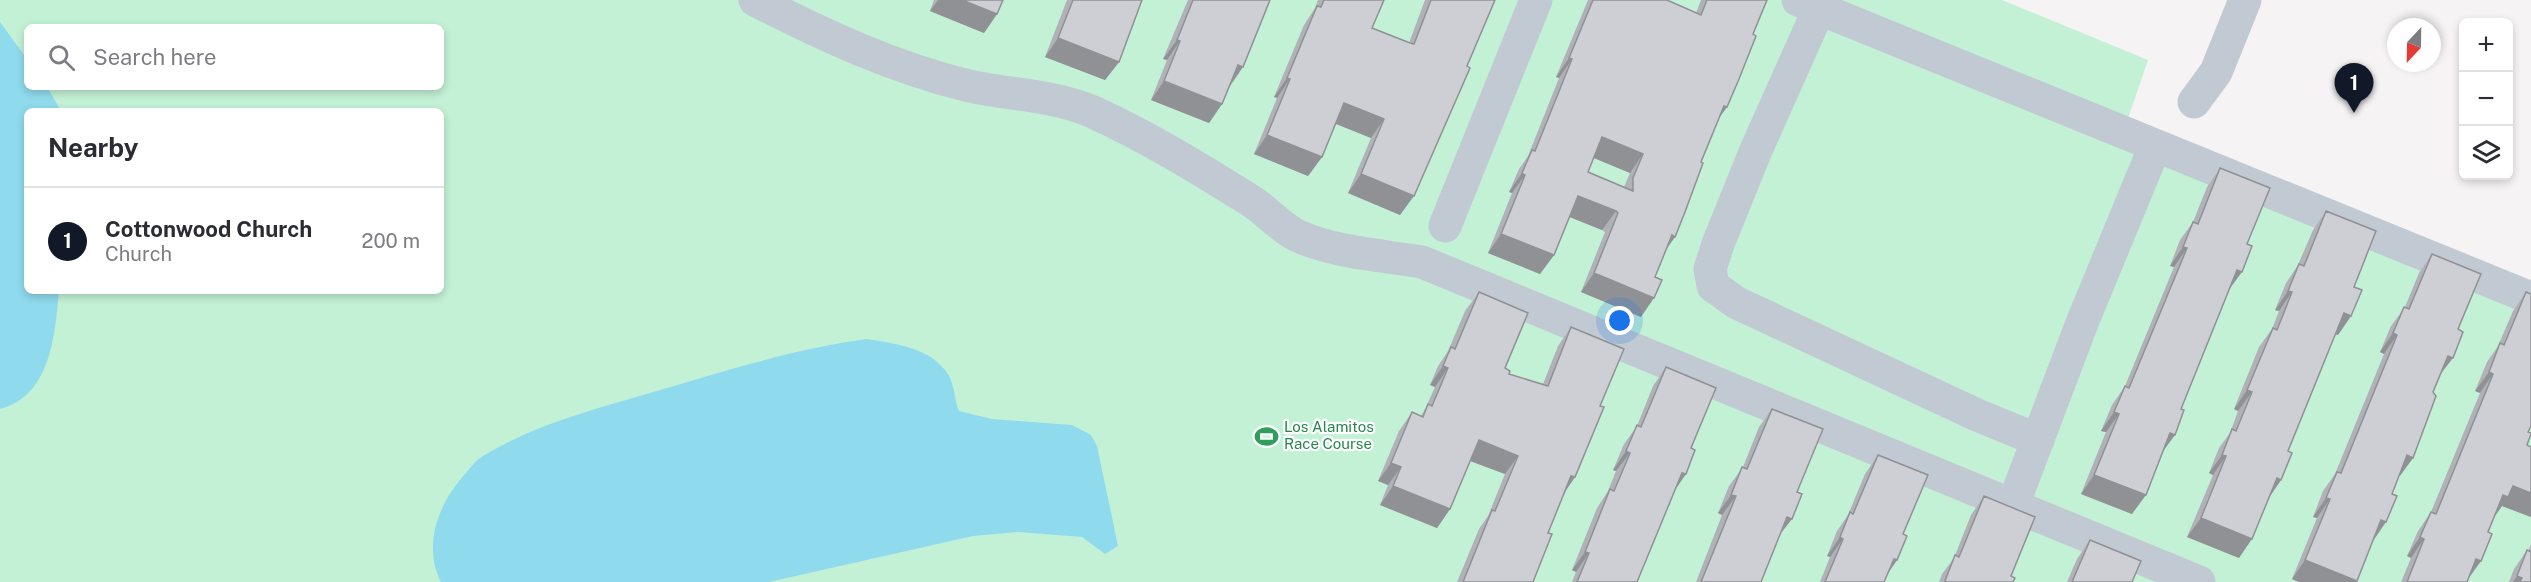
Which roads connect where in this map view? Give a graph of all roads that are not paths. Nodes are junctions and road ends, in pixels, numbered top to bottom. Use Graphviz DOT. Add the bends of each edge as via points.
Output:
graph roads {
  1 [pos="755,0"];
  2 [pos="1536,0"];
  3 [pos="2245,0"];
  4 [pos="1809,4"];
  5 [pos="2194,102"];
  6 [pos="2155,146"];
  7 [pos="1445,226"];
  8 [pos="2531,298"];
  9 [pos="2038,440"];
  10 [pos="2013,506"];
  11 [pos="2199,582"];
  1 -- 10 [label="street" via="817,32 917,72 970,86 1066,102 1091,111 1199,169 1296,235 1327,246 1422,262"];
  2 -- 7 [label="street"];
  3 -- 5 [label="street" via="2216,72"];
  4 -- 6 [label="street"];
  4 -- 9 [label="street" via="1718,244 1710,269 1713,286 1748,308"];
  6 -- 8 [label="street"];
  6 -- 9 [label="street"];
  9 -- 10 [label="street"];
  10 -- 11 [label="street"];
}
